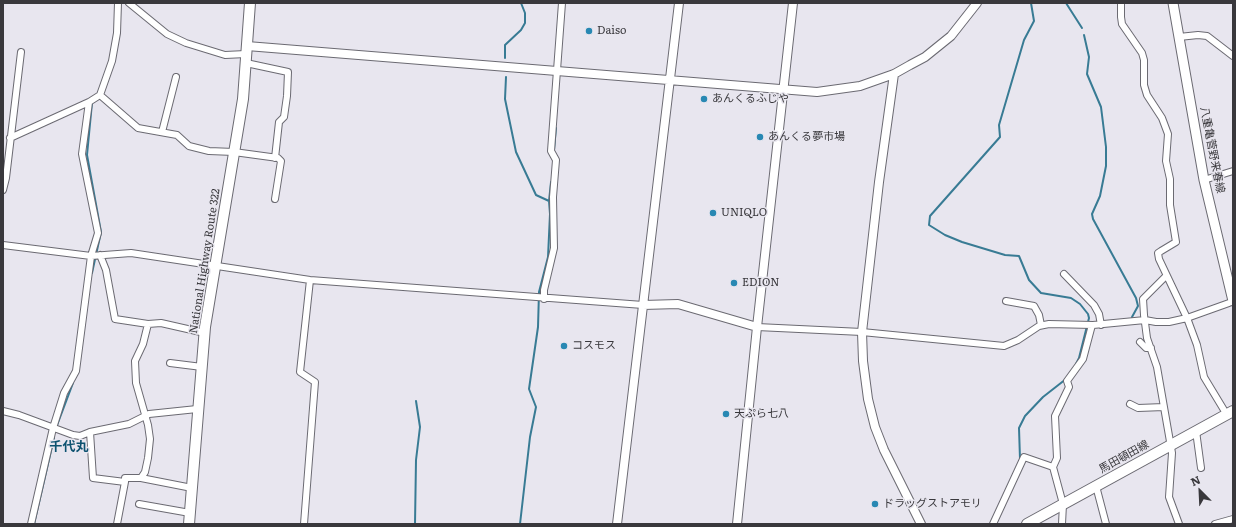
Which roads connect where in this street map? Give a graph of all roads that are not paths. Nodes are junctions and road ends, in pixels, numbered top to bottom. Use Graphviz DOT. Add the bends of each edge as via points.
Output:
graph roads {
  1 [pos="118,3"];
  2 [pos="128,3"];
  3 [pos="250,3"];
  4 [pos="562,3"];
  5 [pos="679,3"];
  6 [pos="793,3"];
  7 [pos="977,3"];
  8 [pos="1121,3"];
  9 [pos="1173,3"];
  10 [pos="1179,37"];
  11 [pos="21,52"];
  12 [pos="246,54"];
  13 [pos="1233,56"];
  14 [pos="556,71"];
  15 [pos="894,74"];
  16 [pos="176,78"];
  17 [pos="670,81"];
  18 [pos="783,90"];
  19 [pos="102,96"];
  20 [pos="89,102"];
  21 [pos="162,132"];
  22 [pos="10,138"];
  23 [pos="234,152"];
  24 [pos="275,158"];
  25 [pos="1233,171"];
  26 [pos="1204,180"];
  27 [pos="3,190"];
  28 [pos="276,199"];
  29 [pos="3,245"];
  30 [pos="95,256"];
  31 [pos="216,265"];
  32 [pos="1064,274"];
  33 [pos="1166,276"];
  34 [pos="310,280"];
  35 [pos="541,299"];
  36 [pos="1006,301"];
  37 [pos="1231,302"];
  38 [pos="643,305"];
  39 [pos="1187,318"];
  40 [pos="1145,320"];
  41 [pos="148,324"];
  42 [pos="1041,325"];
  43 [pos="1089,325"];
  44 [pos="1101,325"];
  45 [pos="757,327"];
  46 [pos="862,332"];
  47 [pos="205,333"];
  48 [pos="1140,342"];
  49 [pos="1151,348"];
  50 [pos="170,363"];
  51 [pos="202,367"];
  52 [pos="1130,404"];
  53 [pos="1164,407"];
  54 [pos="197,409"];
  55 [pos="3,411"];
  56 [pos="1230,413"];
  57 [pos="145,417"];
  58 [pos="55,429"];
  59 [pos="1196,431"];
  60 [pos="90,432"];
  61 [pos="1170,445"];
  62 [pos="1053,467"];
  63 [pos="1201,468"];
  64 [pos="140,478"];
  65 [pos="125,482"];
  66 [pos="1096,486"];
  67 [pos="192,488"];
  68 [pos="139,504"];
  69 [pos="1064,504"];
  70 [pos="190,513"];
  71 [pos="1233,519"];
  72 [pos="31,524"];
  73 [pos="117,524"];
  74 [pos="190,524"];
  75 [pos="304,524"];
  76 [pos="617,524"];
  77 [pos="737,524"];
  78 [pos="921,524"];
  79 [pos="993,524"];
  80 [pos="1027,524"];
  81 [pos="1062,524"];
  82 [pos="1106,524"];
  83 [pos="1179,524"];
  84 [pos="1215,524"];
  1 -- 19 [label="street" via="117,33"];
  2 -- 12 [label="street" via="167,34 186,43 225,55"];
  3 -- 12 [label="main road, National Highway Route 322"];
  4 -- 14 [label="street"];
  5 -- 17 [label="street"];
  6 -- 18 [label="street"];
  7 -- 15 [label="street" via="942,44 925,57"];
  8 -- 33 [label="street" via="1122,24 1144,60 1146,95 1162,118 1168,134 1166,161 1176,242 1158,254"];
  9 -- 10 [label="main road, 八重亀菅野来春線"];
  10 -- 13 [label="street" via="1207,36"];
  10 -- 26 [label="main road, 八重亀菅野来春線"];
  11 -- 22 [label="street"];
  12 -- 14 [label="street"];
  12 -- 23 [label="main road, National Highway Route 322" via="243,99"];
  12 -- 24 [label="street" via="288,72 288,96 284,117 280,122"];
  14 -- 17 [label="street"];
  14 -- 35 [label="street" via="551,151 556,160 553,197 554,248"];
  15 -- 18 [label="street" via="842,90"];
  15 -- 46 [label="street"];
  16 -- 21 [label="street"];
  17 -- 18 [label="street"];
  17 -- 38 [label="street"];
  18 -- 45 [label="street"];
  19 -- 20 [label="street"];
  19 -- 21 [label="street" via="138,128"];
  20 -- 22 [label="street"];
  20 -- 30 [label="street" via="82,154 98,233"];
  21 -- 23 [label="street" via="177,135 189,146 209,151"];
  22 -- 27 [label="street"];
  23 -- 24 [label="street"];
  23 -- 31 [label="main road, National Highway Route 322"];
  24 -- 28 [label="street" via="280,160"];
  25 -- 26 [label="street"];
  26 -- 37 [label="main road, 八重亀菅野来春線"];
  29 -- 30 [label="street"];
  30 -- 31 [label="street" via="131,254"];
  30 -- 41 [label="street" via="106,270 115,319"];
  30 -- 58 [label="street" via="76,371 64,393"];
  31 -- 34 [label="street"];
  31 -- 47 [label="main road, National Highway Route 322"];
  32 -- 44 [label="street" via="1094,305"];
  33 -- 39 [label="street"];
  33 -- 40 [label="street" via="1144,299"];
  34 -- 35 [label="street"];
  34 -- 75 [label="street" via="300,372 315,382"];
  35 -- 38 [label="street"];
  36 -- 42 [label="street" via="1034,306 1040,315"];
  37 -- 39 [label="street"];
  38 -- 45 [label="street" via="678,304"];
  38 -- 76 [label="street"];
  39 -- 40 [label="street" via="1156,322"];
  39 -- 56 [label="street" via="1197,345 1204,377"];
  40 -- 44 [label="street"];
  40 -- 49 [label="street"];
  41 -- 47 [label="street" via="161,323"];
  41 -- 57 [label="street" via="135,361 136,383"];
  42 -- 43 [label="street"];
  42 -- 46 [label="street" via="1004,346"];
  43 -- 44 [label="street"];
  43 -- 62 [label="street" via="1083,360 1067,381 1069,387 1055,416 1056,458"];
  45 -- 46 [label="street"];
  45 -- 77 [label="street"];
  46 -- 78 [label="street" via="864,378 875,427"];
  47 -- 51 [label="main road, National Highway Route 322"];
  48 -- 49 [label="street" via="1146,348"];
  49 -- 53 [label="street"];
  50 -- 51 [label="street"];
  51 -- 54 [label="main road, National Highway Route 322"];
  52 -- 53 [label="street" via="1138,408"];
  53 -- 61 [label="street"];
  54 -- 57 [label="street" via="150,414"];
  54 -- 67 [label="main road, National Highway Route 322"];
  55 -- 58 [label="street"];
  56 -- 59 [label="main road, 馬田頓田線"];
  57 -- 60 [label="street" via="129,424"];
  57 -- 64 [label="street" via="150,439 145,472"];
  58 -- 60 [label="street" via="80,436"];
  58 -- 72 [label="street"];
  59 -- 61 [label="main road, 馬田頓田線"];
  59 -- 63 [label="street"];
  60 -- 65 [label="street" via="93,478"];
  61 -- 66 [label="main road, 馬田頓田線"];
  61 -- 83 [label="street" via="1170,497"];
  62 -- 69 [label="street"];
  62 -- 79 [label="street" via="1024,457"];
  64 -- 65 [label="street" via="125,478"];
  64 -- 67 [label="street"];
  65 -- 73 [label="street"];
  66 -- 69 [label="main road, 馬田頓田線"];
  66 -- 82 [label="street"];
  67 -- 70 [label="main road, National Highway Route 322"];
  68 -- 70 [label="street"];
  69 -- 80 [label="main road, 馬田頓田線"];
  69 -- 81 [label="street"];
  70 -- 74 [label="main road, National Highway Route 322"];
  71 -- 84 [label="street"];
}
